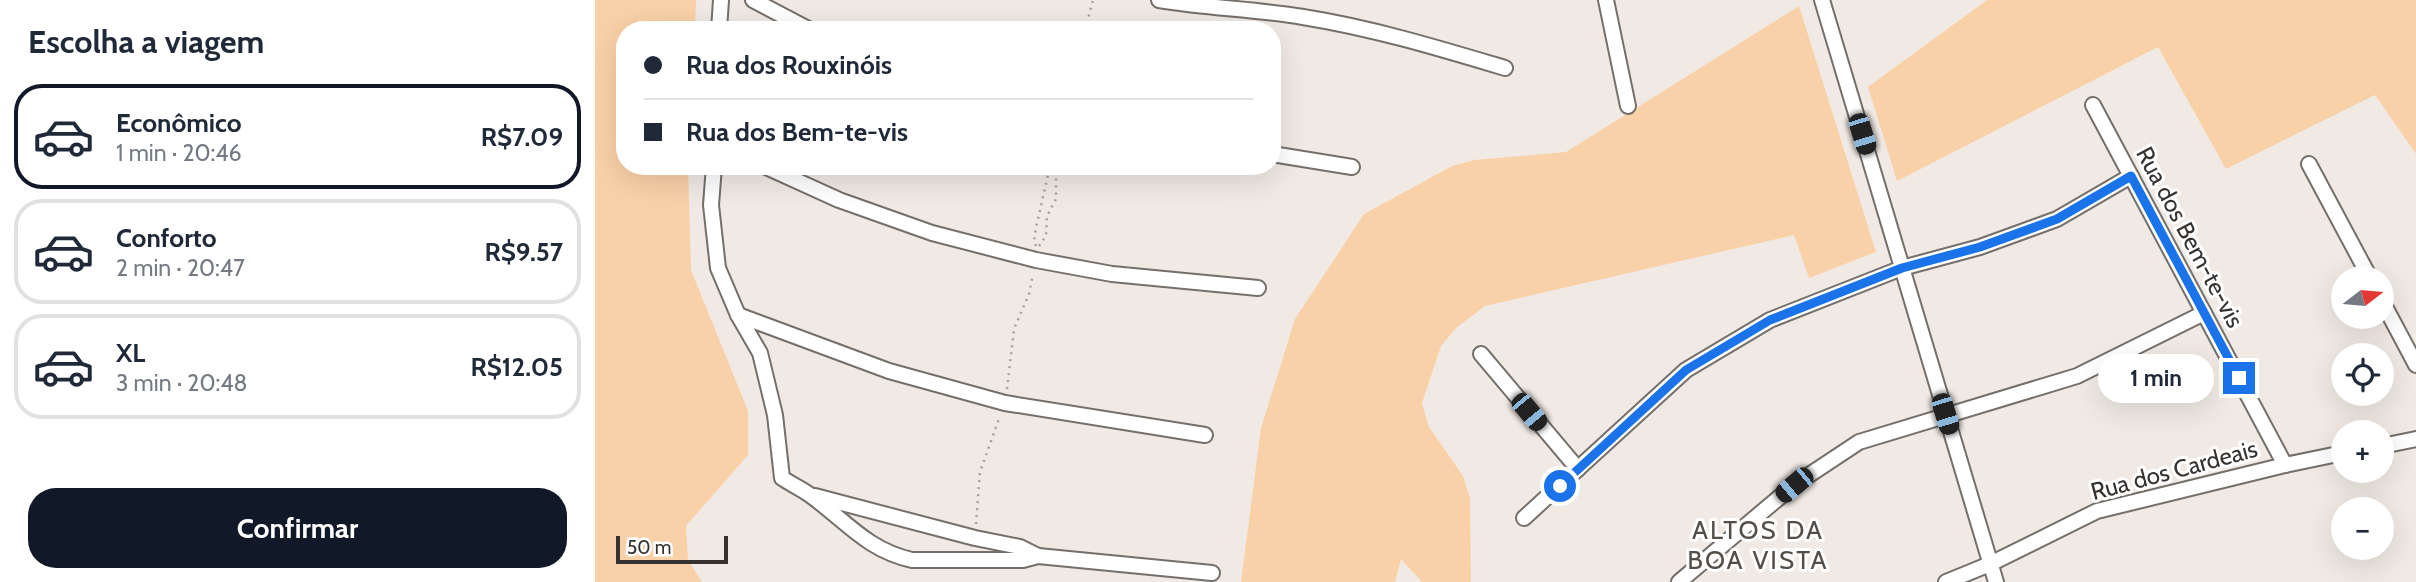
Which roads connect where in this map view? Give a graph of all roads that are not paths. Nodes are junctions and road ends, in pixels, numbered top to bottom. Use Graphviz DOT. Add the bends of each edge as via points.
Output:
graph roads {
  1 [pos="721,0"];
  2 [pos="753,0"];
  3 [pos="1159,0"];
  4 [pos="1606,0"];
  5 [pos="1822,0"];
  6 [pos="720,21"];
  7 [pos="793,21"];
  8 [pos="1505,68"];
  9 [pos="2093,105"];
  10 [pos="1628,106"];
  11 [pos="1281,155"];
  12 [pos="2309,164"];
  13 [pos="1352,167"];
  14 [pos="713,175"];
  15 [pos="784,175"];
  16 [pos="2131,176"];
  17 [pos="2364,266"];
  18 [pos="1902,268"];
  19 [pos="1258,288"];
  20 [pos="2204,313"];
  21 [pos="738,315"];
  22 [pos="2394,323"];
  23 [pos="1481,354"];
  24 [pos="2416,365"];
  25 [pos="1945,414"];
  26 [pos="1205,435"];
  27 [pos="2416,439"];
  28 [pos="2394,444"];
  29 [pos="2331,455"];
  30 [pos="2285,465"];
  31 [pos="1578,469"];
  32 [pos="810,495"];
  33 [pos="1524,518"];
  34 [pos="1038,556"];
  35 [pos="1990,564"];
  36 [pos="1212,573"];
  37 [pos="1679,582"];
  38 [pos="1946,582"];
  39 [pos="1996,582"];
  1 -- 6 [label="street"];
  2 -- 7 [label="street"];
  3 -- 8 [label="street" via="1302,17 1394,36"];
  4 -- 10 [label="street"];
  5 -- 18 [label="street"];
  9 -- 16 [label="street, Rua dos Bem-te-vis"];
  11 -- 13 [label="street"];
  12 -- 17 [label="street"];
  14 -- 21 [label="street" via="718,268"];
  15 -- 19 [label="street" via="932,233 1036,260 1112,274"];
  16 -- 18 [label="street" via="2057,219"];
  16 -- 20 [label="street, Rua dos Bem-te-vis"];
  18 -- 25 [label="street"];
  18 -- 31 [label="street" via="1770,320 1686,370"];
  20 -- 25 [label="street" via="2077,376"];
  20 -- 30 [label="street, Rua dos Bem-te-vis"];
  21 -- 26 [label="street" via="889,371 1005,403"];
  21 -- 32 [label="street" via="760,353 775,415 782,478"];
  22 -- 24 [label="street"];
  23 -- 31 [label="street"];
  25 -- 35 [label="street"];
  25 -- 37 [label="street" via="1859,442 1794,485"];
  27 -- 28 [label="street"];
  29 -- 30 [label="street, Rua dos Cardeais"];
  30 -- 35 [label="street, Rua dos Cardeais" via="2097,511"];
  31 -- 33 [label="street"];
  32 -- 34 [label="street" via="1020,547"];
  32 -- 34 [label="street" via="862,539 897,557 927,561"];
  34 -- 36 [label="street"];
  35 -- 38 [label="street, Rua dos Cardeais"];
  35 -- 39 [label="street"];
}
